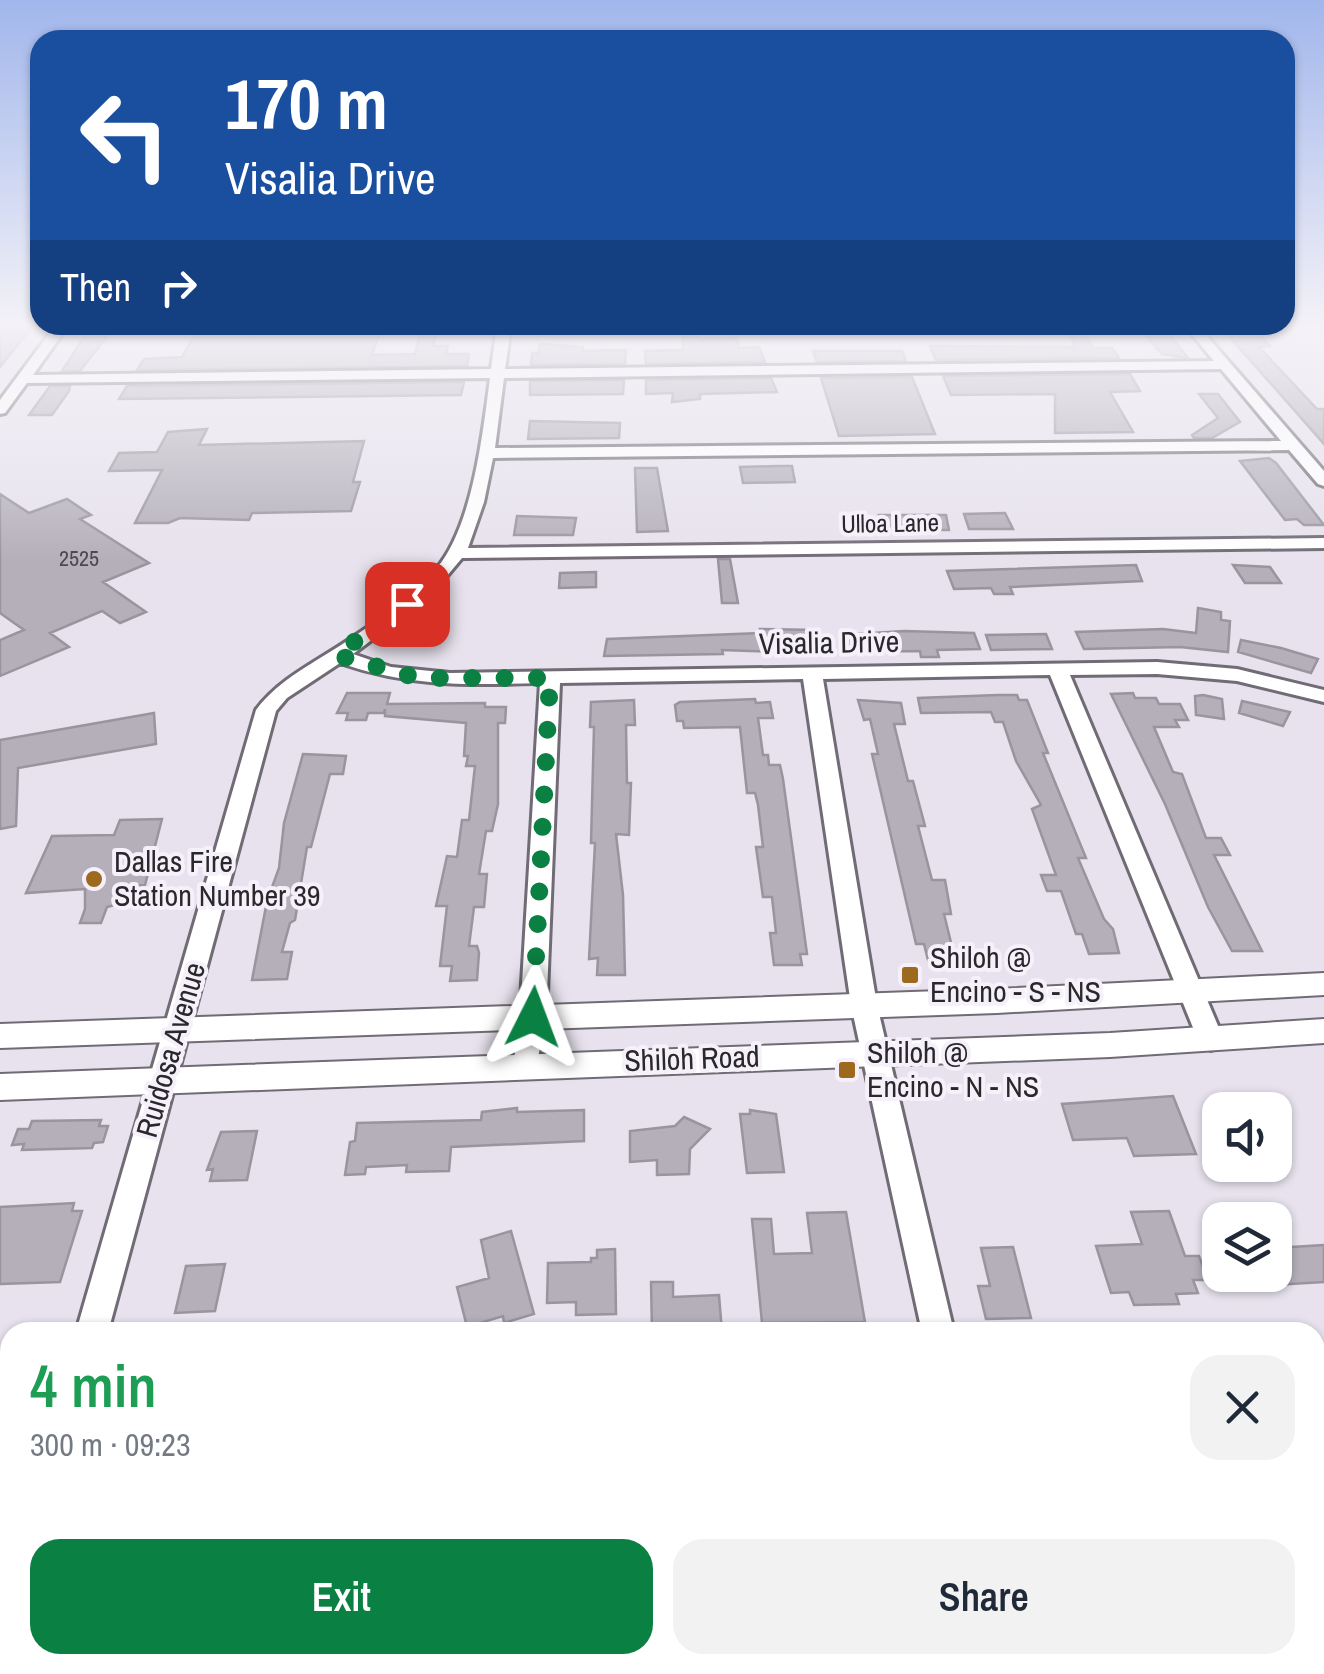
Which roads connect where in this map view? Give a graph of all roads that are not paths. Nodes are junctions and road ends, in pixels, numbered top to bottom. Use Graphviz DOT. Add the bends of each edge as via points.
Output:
graph roads {
  1 [pos="491,404"];
  2 [pos="1259,404"];
  3 [pos="1293,445"];
  4 [pos="484,453"];
  5 [pos="1324,480"];
  6 [pos="1324,542"];
  7 [pos="457,553"];
  8 [pos="336,655"];
  9 [pos="1058,670"];
  10 [pos="812,673"];
  11 [pos="550,678"];
  12 [pos="1324,696"];
  13 [pos="1324,984"];
  14 [pos="1191,990"];
  15 [pos="864,1005"];
  16 [pos="533,1017"];
  17 [pos="177,1030"];
  18 [pos="1324,1031"];
  19 [pos="0,1036"];
  20 [pos="1212,1040"];
  21 [pos="874,1052"];
  22 [pos="526,1066"];
  23 [pos="163,1081"];
  24 [pos="0,1087"];
  25 [pos="95,1322"];
  26 [pos="936,1322"];
  1 -- 4 [label="street, Ruidosa Avenue"];
  2 -- 3 [label="street"];
  3 -- 4 [label="street"];
  3 -- 5 [label="street"];
  4 -- 7 [label="street, Ruidosa Avenue" via="477,501"];
  6 -- 7 [label="street, Ulloa Lane"];
  7 -- 8 [label="street, Ruidosa Avenue" via="407,604"];
  8 -- 11 [label="street, Visalia Drive" via="418,678"];
  8 -- 17 [label="street, Ruidosa Avenue" via="266,710"];
  9 -- 10 [label="street, Visalia Drive"];
  9 -- 12 [label="street, Visalia Drive" via="1200,670"];
  9 -- 14 [label="street"];
  10 -- 11 [label="street, Visalia Drive"];
  10 -- 15 [label="street"];
  11 -- 16 [label="street"];
  13 -- 14 [label="main road, Shiloh Road"];
  14 -- 15 [label="main road, Shiloh Road"];
  14 -- 20 [label="street"];
  15 -- 16 [label="main road, Shiloh Road"];
  15 -- 21 [label="street"];
  16 -- 17 [label="main road, Shiloh Road"];
  16 -- 22 [label="street"];
  17 -- 19 [label="main road, Shiloh Road"];
  17 -- 23 [label="street, Ruidosa Avenue"];
  18 -- 20 [label="main road, Shiloh Road"];
  20 -- 21 [label="main road, Shiloh Road"];
  21 -- 22 [label="main road, Shiloh Road"];
  21 -- 26 [label="street"];
  22 -- 23 [label="main road, Shiloh Road"];
  23 -- 24 [label="main road, Shiloh Road"];
  23 -- 25 [label="street, Ruidosa Avenue"];
}
